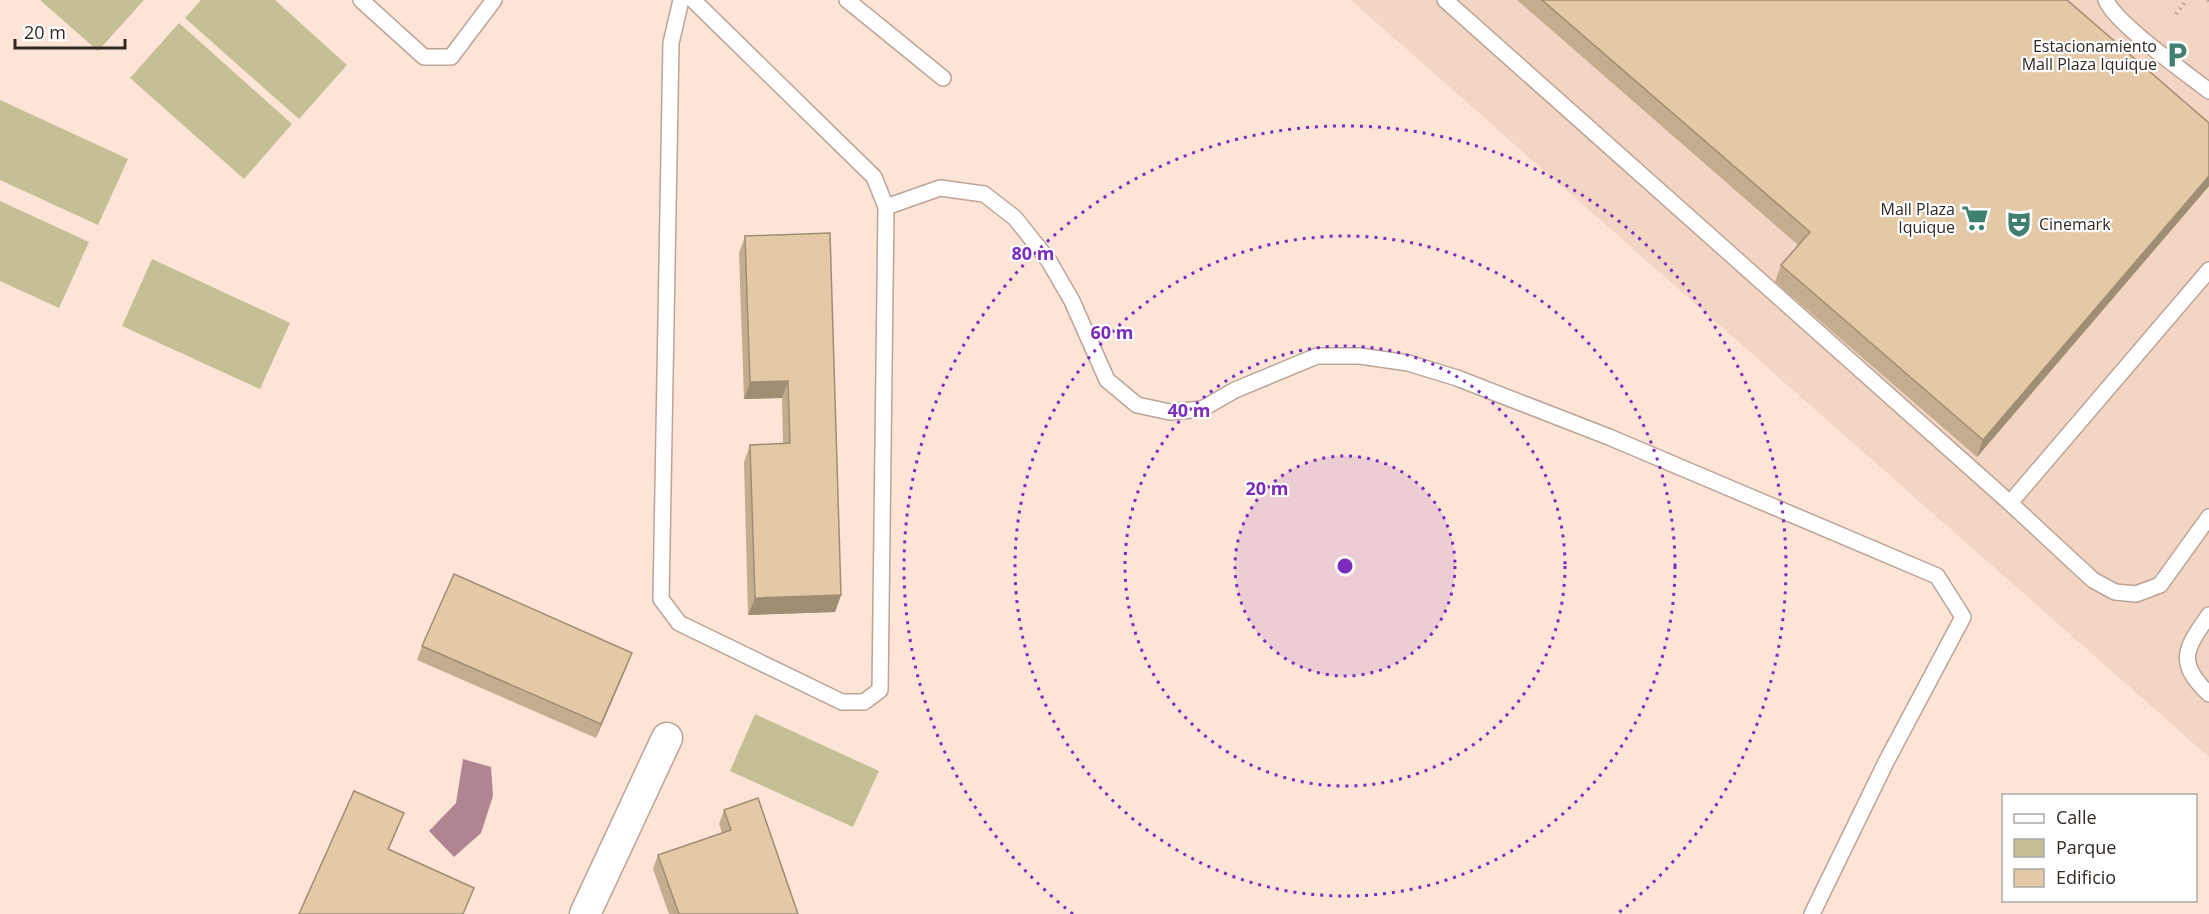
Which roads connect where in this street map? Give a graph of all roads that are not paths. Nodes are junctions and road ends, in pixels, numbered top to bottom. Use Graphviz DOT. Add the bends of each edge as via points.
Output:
graph roads {
  1 [pos="361,0"];
  2 [pos="494,0"];
  3 [pos="681,0"];
  4 [pos="693,0"];
  5 [pos="848,0"];
  6 [pos="1445,0"];
  7 [pos="2106,0"];
  8 [pos="943,78"];
  9 [pos="2209,91"];
  10 [pos="886,207"];
  11 [pos="2209,270"];
  12 [pos="2010,502"];
  13 [pos="2209,517"];
  14 [pos="2209,615"];
  15 [pos="2209,694"];
  16 [pos="667,738"];
  17 [pos="585,914"];
  18 [pos="1812,914"];
  1 -- 2 [label="lane" via="424,57 439,58 451,57"];
  3 -- 10 [label="lane" via="671,43 661,599 679,623 842,702 864,702 880,690"];
  4 -- 10 [label="lane" via="874,177"];
  5 -- 8 [label="lane"];
  6 -- 12 [label="lane"];
  7 -- 9 [label="lane" via="2123,22"];
  10 -- 18 [label="lane" via="940,188 984,194 1015,218 1049,261 1107,380 1137,405 1170,412 1202,409 1235,390 1317,356 1360,356 1407,363 1457,378 1609,437 1937,576 1963,617"];
  11 -- 12 [label="lane"];
  12 -- 13 [label="lane" via="2093,580 2115,592 2136,594 2160,585"];
  14 -- 15 [label="lane" via="2190,642 2187,660 2194,680"];
  16 -- 17 [label="street"];
}
